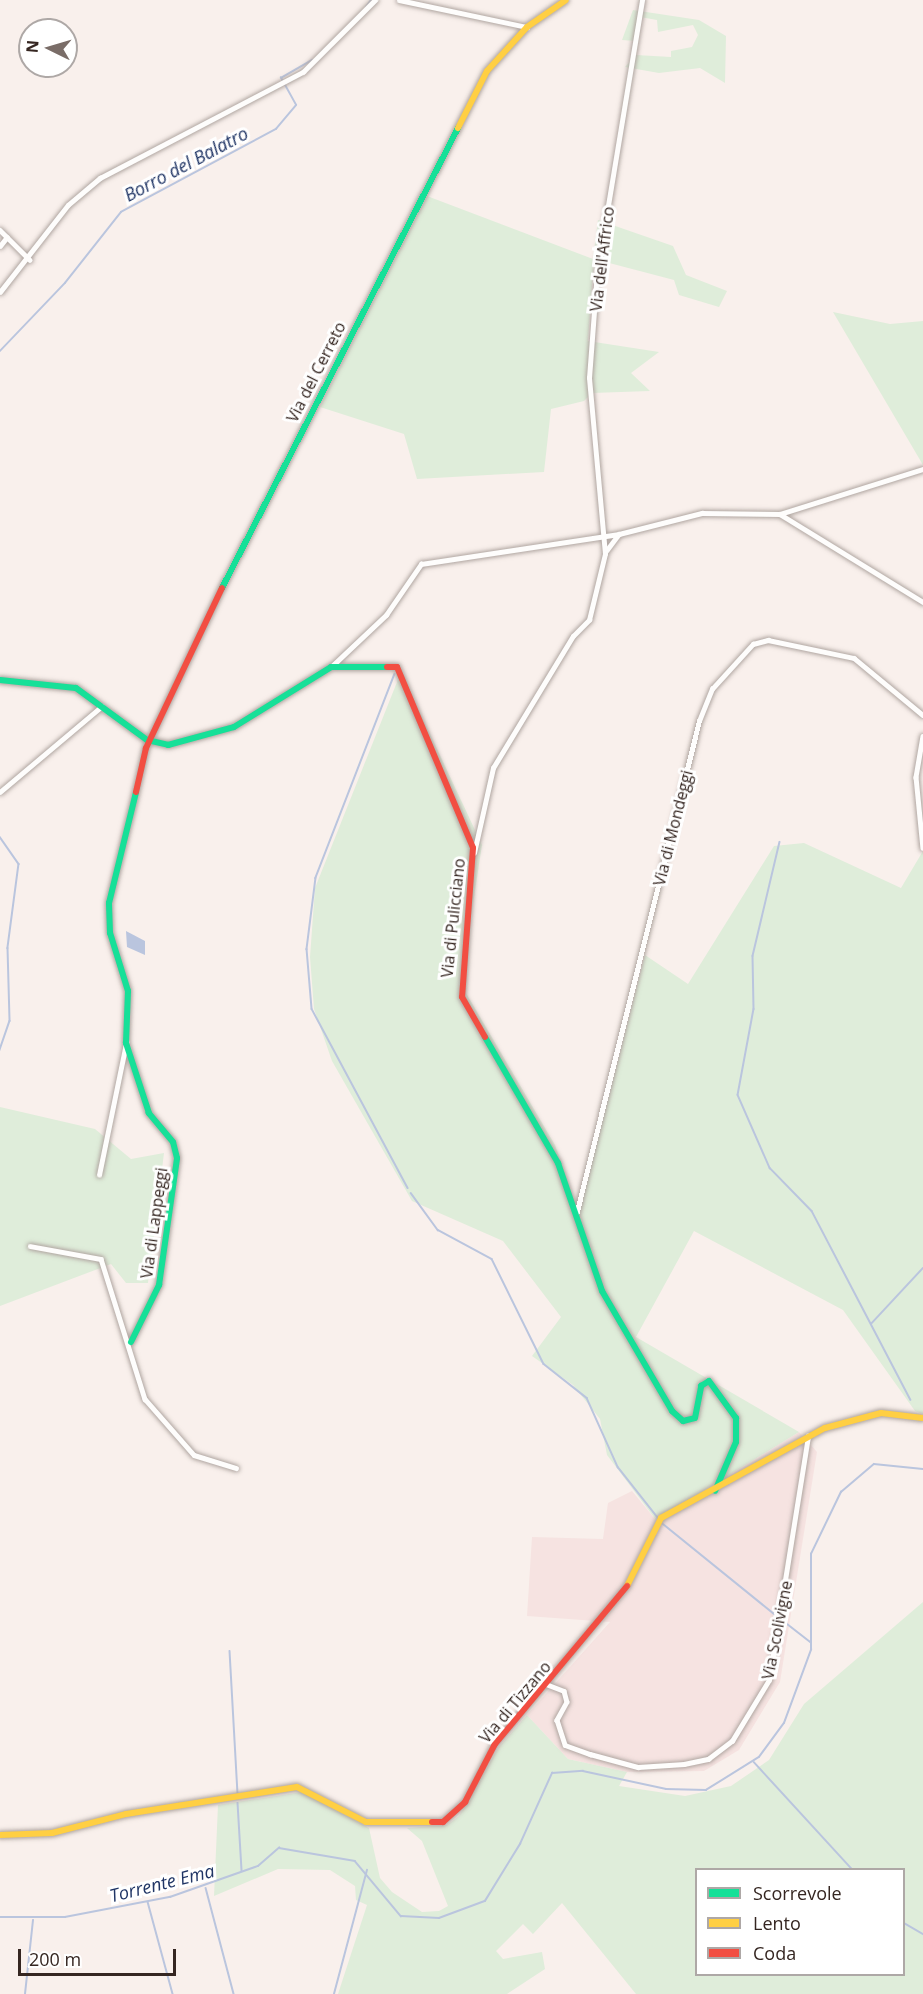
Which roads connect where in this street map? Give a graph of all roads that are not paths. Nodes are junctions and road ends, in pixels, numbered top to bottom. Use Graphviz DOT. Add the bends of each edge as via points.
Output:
graph roads {
  1 [pos="375,0"];
  2 [pos="399,0"];
  3 [pos="566,0"];
  4 [pos="642,0"];
  5 [pos="527,27"];
  6 [pos="0,230"];
  7 [pos="7,237"];
  8 [pos="0,246"];
  9 [pos="30,260"];
  10 [pos="0,292"];
  11 [pos="923,469"];
  12 [pos="780,514"];
  13 [pos="605,520"];
  14 [pos="619,534"];
  15 [pos="606,536"];
  16 [pos="595,538"];
  17 [pos="605,554"];
  18 [pos="923,602"];
  19 [pos="331,667"];
  20 [pos="0,680"];
  21 [pos="102,706"];
  22 [pos="923,715"];
  23 [pos="923,736"];
  24 [pos="149,741"];
  25 [pos="0,792"];
  26 [pos="923,848"];
  27 [pos="474,853"];
  28 [pos="126,1043"];
  29 [pos="99,1175"];
  30 [pos="576,1215"];
  31 [pos="30,1246"];
  32 [pos="130,1342"];
  33 [pos="923,1418"];
  34 [pos="808,1436"];
  35 [pos="236,1468"];
  36 [pos="715,1491"];
  37 [pos="546,1684"];
  38 [pos="0,1835"];
  1 -- 9 [label="street" via="303,72 100,178 68,205"];
  2 -- 5 [label="street"];
  3 -- 5 [label="street, Via del Cerreto"];
  4 -- 13 [label="street, Via dell'Affrico" via="597,272 589,378"];
  5 -- 24 [label="street, Via del Cerreto" via="482,81 187,655"];
  6 -- 7 [label="street"];
  7 -- 8 [label="street"];
  7 -- 9 [label="street"];
  9 -- 10 [label="street"];
  11 -- 12 [label="street"];
  12 -- 14 [label="street" via="696,514"];
  12 -- 18 [label="street"];
  13 -- 15 [label="street, Via dell'Affrico"];
  13 -- 16 [label="street"];
  14 -- 15 [label="street"];
  14 -- 17 [label="street"];
  15 -- 16 [label="street"];
  15 -- 17 [label="street"];
  16 -- 19 [label="street" via="421,564 386,615"];
  17 -- 27 [label="street" via="589,620 573,636 493,768"];
  19 -- 24 [label="street" via="223,732 172,745"];
  19 -- 27 [label="street, Via di Pulicciano" via="397,667"];
  20 -- 21 [label="street" via="76,688"];
  21 -- 24 [label="street"];
  21 -- 25 [label="street"];
  22 -- 30 [label="street, Via di Mondeggi" via="854,658 768,640 753,644 712,689 699,721"];
  23 -- 26 [label="street" via="916,777"];
  24 -- 28 [label="street, Via di Lappeggi" via="109,903 111,933 128,991"];
  27 -- 30 [label="street, Via di Pulicciano" via="460,993 555,1156"];
  28 -- 29 [label="street, Via di Lappeggi"];
  28 -- 32 [label="street, Via di Lappeggi" via="149,1113 173,1142 177,1158 159,1285"];
  30 -- 36 [label="street, Via di Pulicciano" via="602,1291 676,1415 686,1421 695,1418 701,1386 709,1382 720,1389 736,1418 736,1442"];
  31 -- 32 [label="street" via="101,1259"];
  32 -- 35 [label="street" via="145,1399 194,1455"];
  33 -- 34 [label="street, Via di Tizzano" via="881,1413"];
  34 -- 36 [label="street, Via di Tizzano"];
  34 -- 37 [label="street, Via Scolivigne" via="769,1680 732,1741 708,1759 684,1764 638,1767 590,1755 565,1745 557,1720 567,1702 564,1691"];
  36 -- 37 [label="street, Via di Tizzano" via="659,1520 621,1599"];
  37 -- 38 [label="street, Via di Tizzano" via="489,1753 458,1811 443,1822 366,1822 297,1787 126,1814 52,1833"];
}
